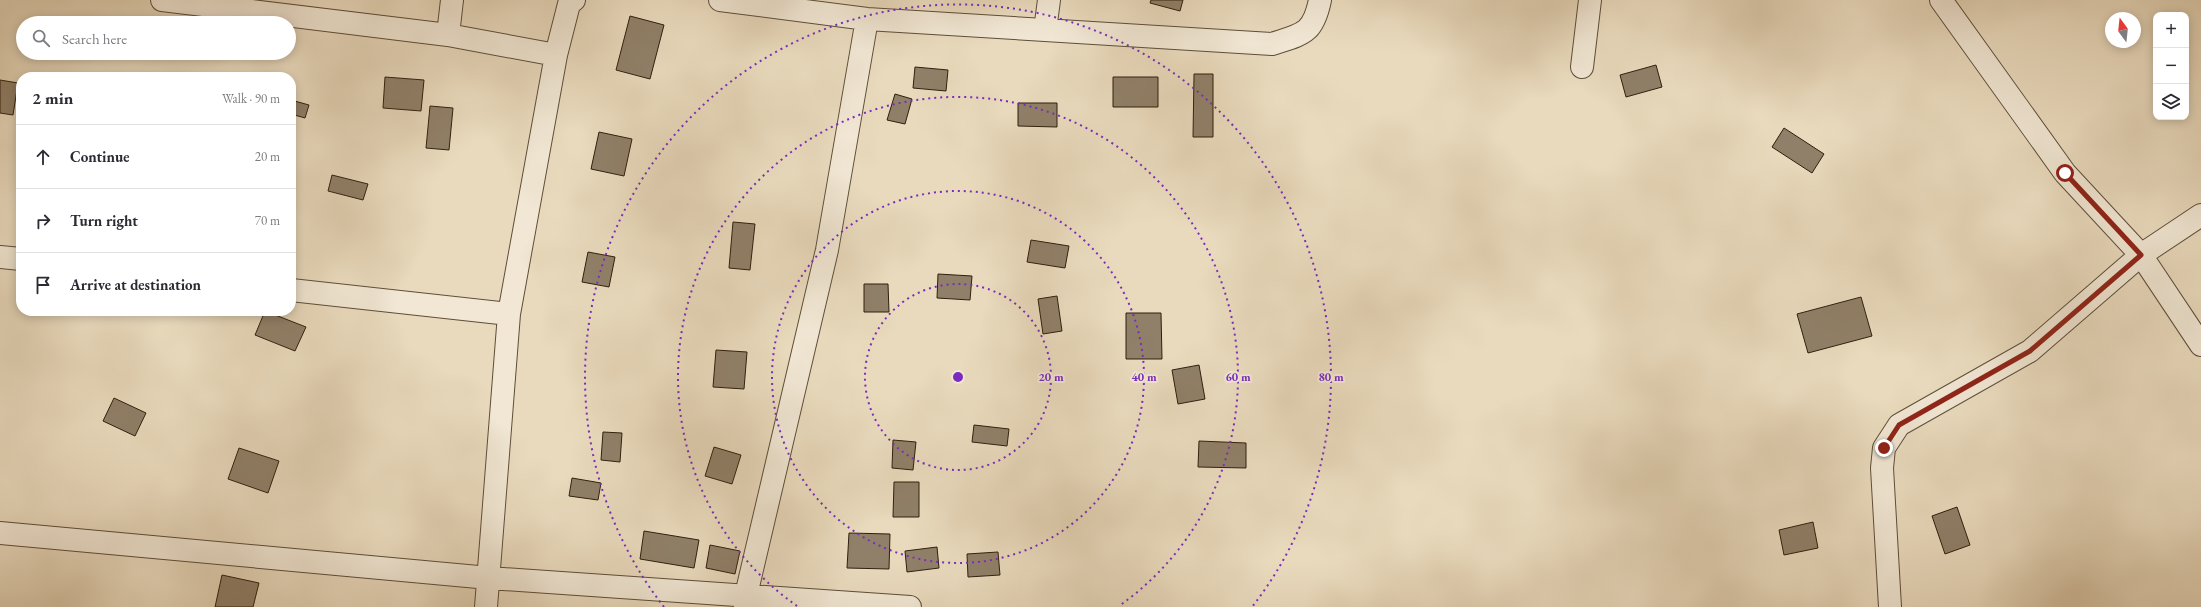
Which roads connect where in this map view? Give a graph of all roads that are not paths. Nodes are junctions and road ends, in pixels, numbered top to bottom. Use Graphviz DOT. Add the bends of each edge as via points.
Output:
graph roads {
  1 [pos="169,0"];
  2 [pos="452,0"];
  3 [pos="574,0"];
  4 [pos="720,0"];
  5 [pos="1049,0"];
  6 [pos="1320,0"];
  7 [pos="1590,0"];
  8 [pos="1941,0"];
  9 [pos="867,19"];
  10 [pos="1045,30"];
  11 [pos="448,35"];
  12 [pos="556,55"];
  13 [pos="1582,67"];
  14 [pos="2201,215"];
  15 [pos="2141,255"];
  16 [pos="0,257"];
  17 [pos="16,259"];
  18 [pos="296,291"];
  19 [pos="509,314"];
  20 [pos="2201,345"];
  21 [pos="0,533"];
  22 [pos="489,578"];
  23 [pos="745,601"];
  24 [pos="486,607"];
  25 [pos="910,607"];
  26 [pos="1890,607"];
  1 -- 11 [label="street"];
  2 -- 11 [label="street"];
  3 -- 12 [label="street" via="569,4"];
  4 -- 9 [label="street"];
  5 -- 10 [label="street"];
  6 -- 10 [label="street" via="1316,19 1301,35 1272,44"];
  7 -- 13 [label="street"];
  8 -- 15 [label="street" via="2065,173"];
  9 -- 10 [label="street"];
  9 -- 23 [label="street" via="827,250"];
  11 -- 12 [label="street"];
  12 -- 19 [label="street"];
  14 -- 15 [label="street"];
  15 -- 20 [label="street"];
  15 -- 26 [label="street" via="2030,351 1899,425 1884,448 1882,468"];
  16 -- 17 [label="street"];
  18 -- 19 [label="street"];
  19 -- 22 [label="street"];
  21 -- 22 [label="street"];
  22 -- 23 [label="street"];
  22 -- 24 [label="street"];
  23 -- 25 [label="street"];
}
